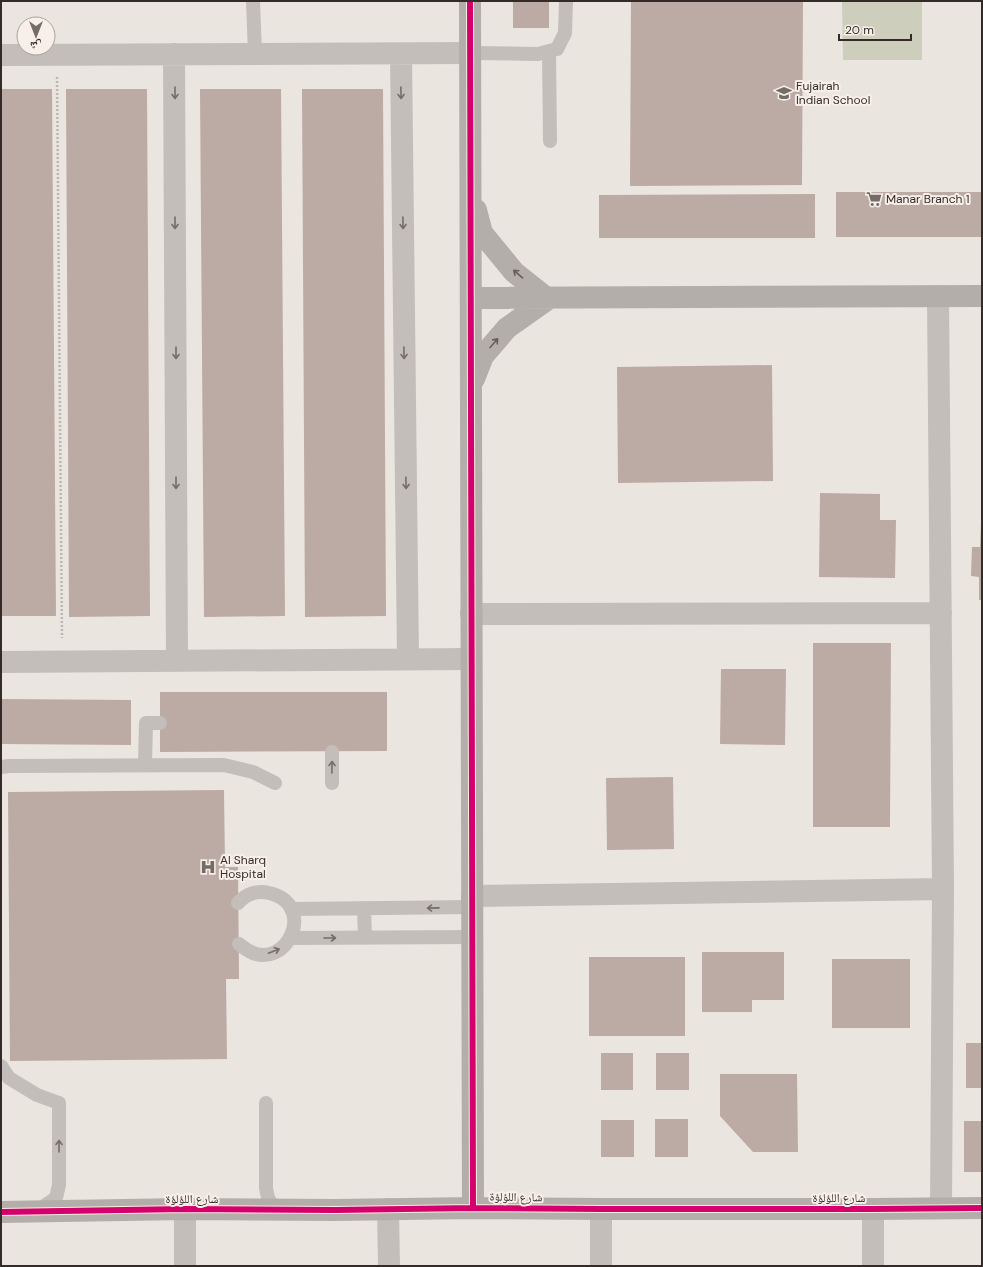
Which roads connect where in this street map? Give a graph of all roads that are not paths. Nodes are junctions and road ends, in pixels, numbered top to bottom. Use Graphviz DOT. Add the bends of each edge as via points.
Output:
graph roads {
  1 [pos="253,1"];
  2 [pos="470,1"];
  3 [pos="566,1"];
  4 [pos="549,51"];
  5 [pos="470,53"];
  6 [pos="174,54"];
  7 [pos="255,54"];
  8 [pos="400,54"];
  9 [pos="1,55"];
  10 [pos="550,141"];
  11 [pos="470,190"];
  12 [pos="938,296"];
  13 [pos="982,296"];
  14 [pos="471,298"];
  15 [pos="548,298"];
  16 [pos="471,389"];
  17 [pos="941,612"];
  18 [pos="471,614"];
  19 [pos="471,659"];
  20 [pos="408,660"];
  21 [pos="177,661"];
  22 [pos="1,662"];
  23 [pos="160,723"];
  24 [pos="332,752"];
  25 [pos="145,765"];
  26 [pos="1,767"];
  27 [pos="332,783"];
  28 [pos="275,784"];
  29 [pos="943,889"];
  30 [pos="472,902"];
  31 [pos="238,903"];
  32 [pos="291,909"];
  33 [pos="364,909"];
  34 [pos="472,937"];
  35 [pos="290,938"];
  36 [pos="365,938"];
  37 [pos="239,944"];
  38 [pos="1,1066"];
  39 [pos="266,1103"];
  40 [pos="473,1208"];
  41 [pos="941,1208"];
  42 [pos="982,1208"];
  43 [pos="184,1209"];
  44 [pos="388,1209"];
  45 [pos="601,1209"];
  46 [pos="873,1209"];
  47 [pos="275,1210"];
  48 [pos="1,1212"];
  49 [pos="36,1212"];
  50 [pos="185,1266"];
  51 [pos="389,1266"];
  52 [pos="601,1266"];
  53 [pos="873,1266"];
  1 -- 7 [label="lane"];
  2 -- 5 [label="street"];
  3 -- 4 [label="lane" via="566,33 557,49"];
  4 -- 5 [label="lane" via="538,54"];
  4 -- 10 [label="lane"];
  5 -- 8 [label="street"];
  5 -- 11 [label="street"];
  6 -- 7 [label="street"];
  6 -- 9 [label="street"];
  6 -- 21 [label="street, one-way"];
  7 -- 8 [label="street"];
  8 -- 20 [label="street, one-way"];
  11 -- 14 [label="street"];
  15 -- 11 [label="street, one-way" via="514,272 482,233"];
  12 -- 13 [label="street"];
  12 -- 15 [label="street"];
  12 -- 17 [label="street"];
  14 -- 15 [label="street"];
  14 -- 16 [label="street"];
  16 -- 15 [label="street, one-way" via="483,356 507,328"];
  16 -- 18 [label="street"];
  17 -- 18 [label="street"];
  17 -- 29 [label="street"];
  18 -- 19 [label="street"];
  19 -- 20 [label="street"];
  19 -- 30 [label="street"];
  20 -- 21 [label="street"];
  21 -- 22 [label="street"];
  23 -- 25 [label="lane" via="146,723"];
  27 -- 24 [label="lane, one-way"];
  25 -- 26 [label="lane"];
  25 -- 28 [label="lane" via="224,765 253,772"];
  29 -- 30 [label="street"];
  29 -- 41 [label="street"];
  30 -- 33 [label="lane, one-way"];
  30 -- 34 [label="street"];
  31 -- 32 [label="lane" via="252,893 264,892 276,894"];
  32 -- 33 [label="lane"];
  32 -- 35 [label="lane" via="294,926"];
  33 -- 36 [label="lane"];
  34 -- 36 [label="lane"];
  34 -- 40 [label="street"];
  35 -- 36 [label="lane, one-way"];
  37 -- 35 [label="lane, one-way" via="250,952 274,953"];
  49 -- 38 [label="lane, one-way" via="56,1198 59,1185 59,1103 37,1096 9,1078"];
  39 -- 47 [label="lane" via="266,1188"];
  40 -- 44 [label="street, شارع اللؤلؤة"];
  40 -- 45 [label="street, شارع اللؤلؤة"];
  41 -- 42 [label="street, شارع اللؤلؤة"];
  41 -- 46 [label="street, شارع اللؤلؤة"];
  43 -- 47 [label="street, شارع اللؤلؤة"];
  43 -- 49 [label="street, شارع اللؤلؤة"];
  43 -- 50 [label="street"];
  44 -- 47 [label="street, شارع اللؤلؤة"];
  44 -- 51 [label="street"];
  45 -- 46 [label="street, شارع اللؤلؤة"];
  45 -- 52 [label="street"];
  46 -- 53 [label="street"];
  48 -- 49 [label="street, شارع اللؤلؤة"];
}
